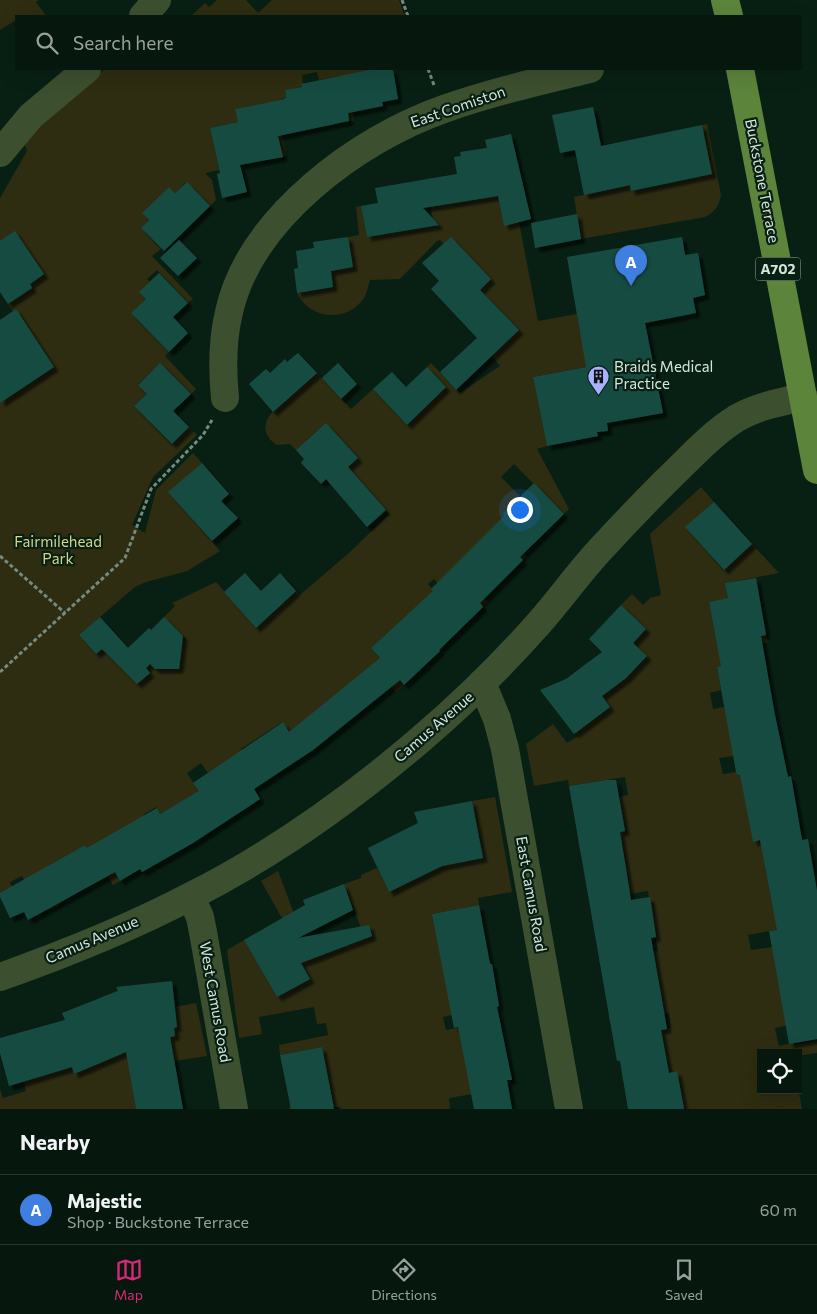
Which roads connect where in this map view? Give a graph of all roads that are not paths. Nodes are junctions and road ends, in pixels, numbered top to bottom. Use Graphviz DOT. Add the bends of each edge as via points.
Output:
graph roads {
  1 [pos="157,0"];
  2 [pos="725,0"];
  3 [pos="143,15"];
  4 [pos="729,15"];
  5 [pos="86,70"];
  6 [pos="586,70"];
  7 [pos="740,70"];
  8 [pos="0,153"];
  9 [pos="225,398"];
  10 [pos="809,404"];
  11 [pos="817,470"];
  12 [pos="482,683"];
  13 [pos="191,896"];
  14 [pos="0,977"];
  15 [pos="234,1109"];
  16 [pos="569,1109"];
  1 -- 3 [label="street"];
  2 -- 4 [label="main road"];
  5 -- 8 [label="street" via="31,116"];
  6 -- 9 [label="street, East Comiston" via="494,93 423,117 364,149 304,194 268,233 236,289 224,339"];
  7 -- 10 [label="main road, Buckstone Terrace / A702"];
  10 -- 11 [label="main road, Buckstone Terrace / A702"];
  10 -- 12 [label="street, Camus Avenue" via="762,407 724,428 628,519"];
  12 -- 13 [label="street, Camus Avenue" via="421,740 325,814"];
  12 -- 16 [label="street, East Camus Road" via="505,749"];
  13 -- 14 [label="street, Camus Avenue" via="106,935"];
  13 -- 15 [label="street, West Camus Road" via="200,917"];
}
